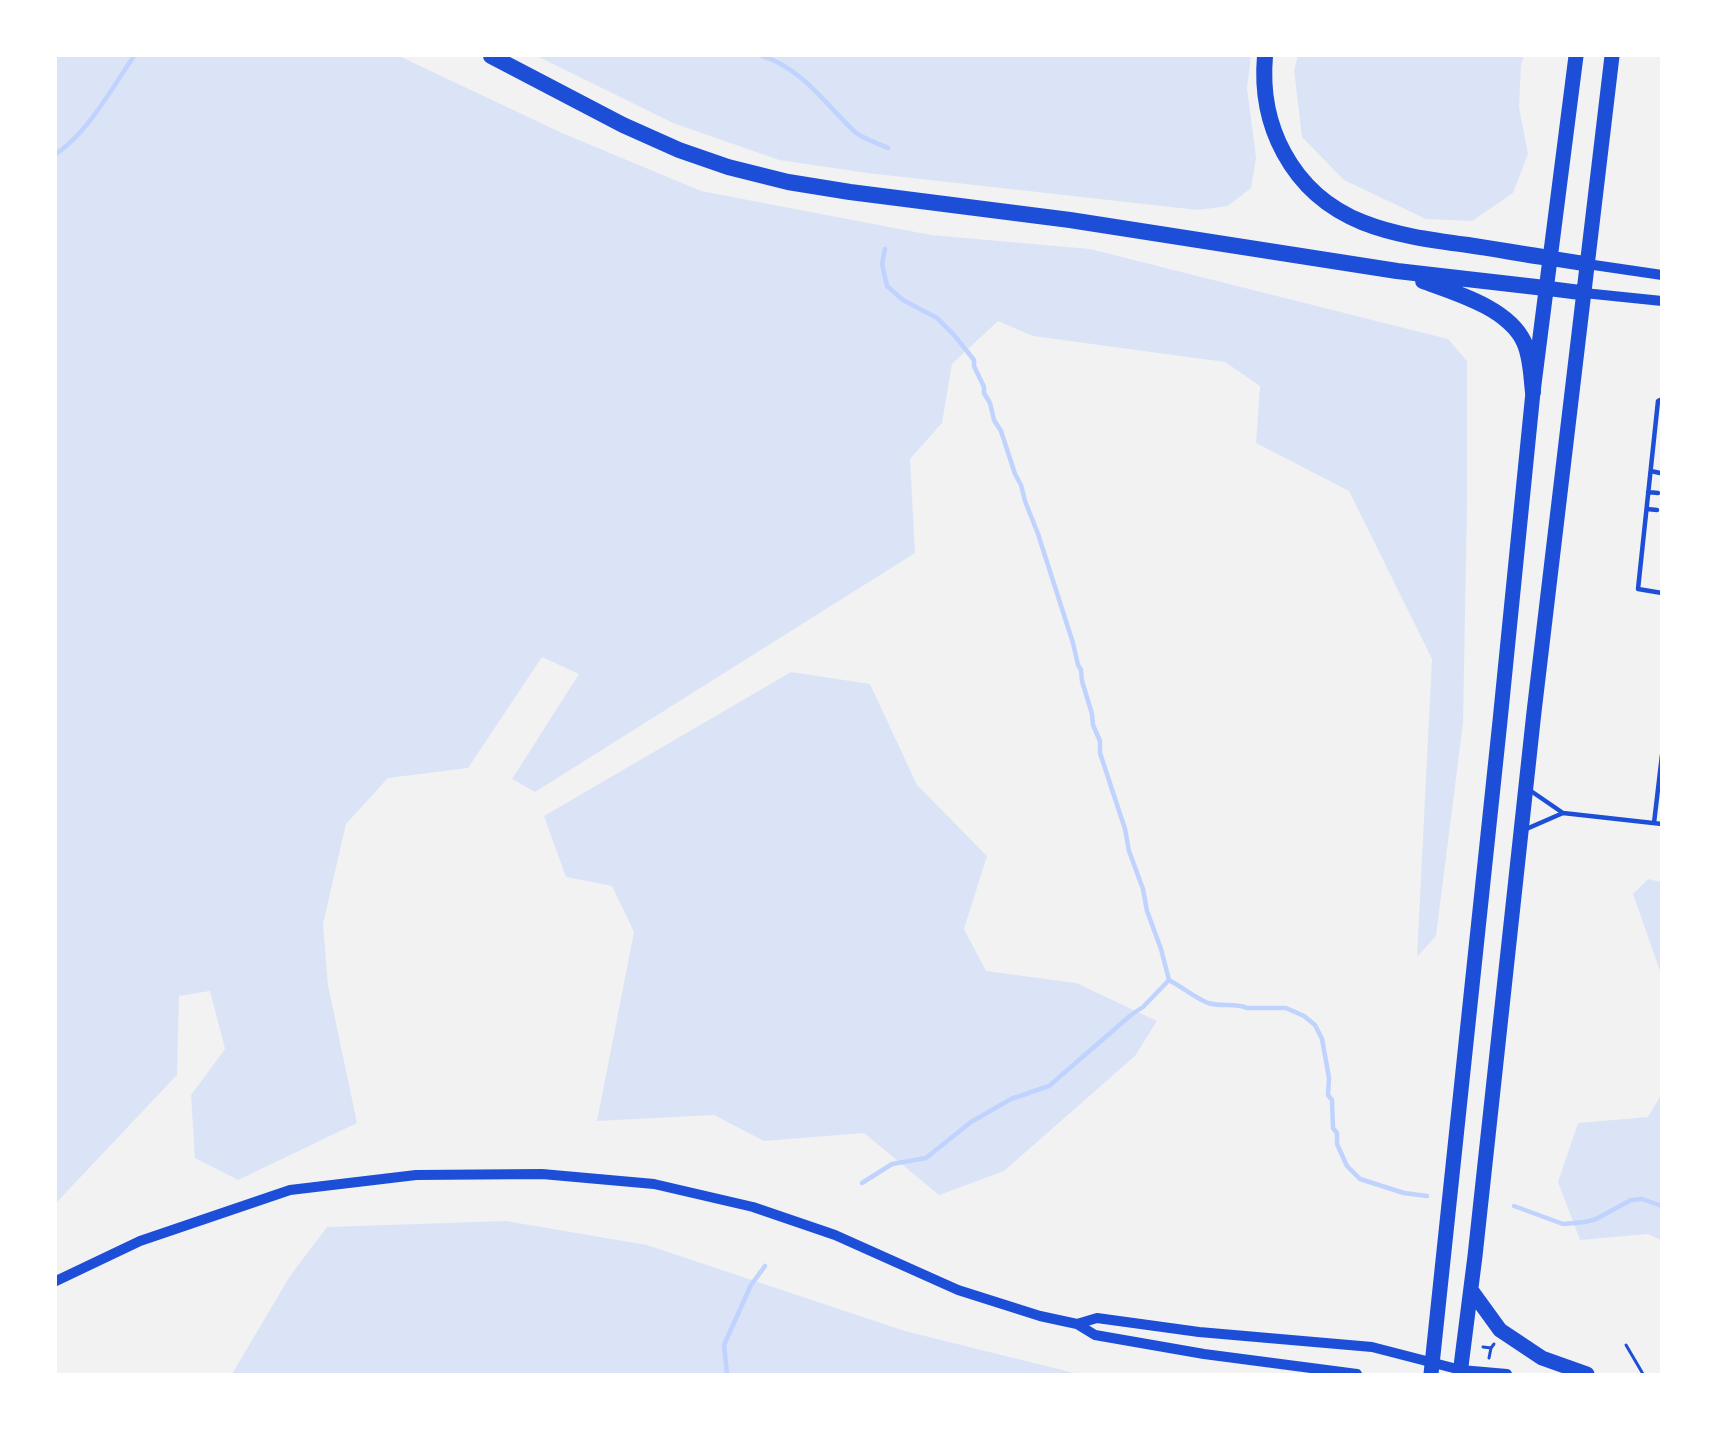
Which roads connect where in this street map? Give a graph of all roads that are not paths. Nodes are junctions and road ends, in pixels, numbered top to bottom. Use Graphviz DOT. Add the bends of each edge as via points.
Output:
graph roads {
  1 [pos="491,56"];
  2 [pos="1265,56"];
  3 [pos="1576,56"];
  4 [pos="1612,56"];
  5 [pos="1549,258"];
  6 [pos="1587,264"];
  7 [pos="1397,271"];
  8 [pos="1662,275"];
  9 [pos="1545,288"];
  10 [pos="1584,292"];
  11 [pos="1662,302"];
  12 [pos="1533,392"];
  13 [pos="1662,399"];
  14 [pos="1659,420"];
  15 [pos="1654,436"];
  16 [pos="1662,437"];
  17 [pos="1652,455"];
  18 [pos="1661,457"];
  19 [pos="1651,471"];
  20 [pos="1660,473"];
  21 [pos="1648,492"];
  22 [pos="1658,493"];
  23 [pos="1647,509"];
  24 [pos="1657,510"];
  25 [pos="1645,525"];
  26 [pos="1654,526"];
  27 [pos="1643,542"];
  28 [pos="1651,543"];
  29 [pos="1641,562"];
  30 [pos="1649,562"];
  31 [pos="1662,593"];
  32 [pos="1662,755"];
  33 [pos="1526,787"];
  34 [pos="1563,813"];
  35 [pos="1654,823"];
  36 [pos="1662,824"];
  37 [pos="1521,831"];
  38 [pos="56,1281"];
  39 [pos="1471,1290"];
  40 [pos="1077,1324"];
  41 [pos="1432,1369"];
  42 [pos="1460,1372"];
  43 [pos="1357,1374"];
  44 [pos="1507,1374"];
  45 [pos="1587,1374"];
  1 -- 7 [label="highway" via="679,150 788,182 1070,220"];
  2 -- 5 [label="highway" via="1265,97 1279,143 1291,166 1311,190 1336,209 1396,234"];
  3 -- 5 [label="main road"];
  4 -- 6 [label="main road"];
  5 -- 6 [label="main road"];
  5 -- 9 [label="main road"];
  6 -- 8 [label="street"];
  6 -- 10 [label="main road"];
  7 -- 9 [label="highway"];
  7 -- 12 [label="highway" via="1470,298 1512,325 1524,341"];
  9 -- 10 [label="main road"];
  9 -- 12 [label="main road"];
  10 -- 11 [label="street"];
  10 -- 33 [label="main road"];
  12 -- 41 [label="main road"];
  13 -- 14 [label="lane" via="1658,400"];
  14 -- 15 [label="lane"];
  15 -- 16 [label="lane"];
  15 -- 17 [label="lane"];
  17 -- 18 [label="lane"];
  17 -- 19 [label="lane"];
  19 -- 20 [label="lane"];
  19 -- 21 [label="lane"];
  21 -- 22 [label="lane"];
  21 -- 23 [label="lane"];
  23 -- 24 [label="lane"];
  23 -- 25 [label="lane"];
  25 -- 26 [label="lane"];
  25 -- 27 [label="lane"];
  27 -- 28 [label="lane"];
  27 -- 29 [label="lane"];
  29 -- 30 [label="lane"];
  29 -- 31 [label="lane" via="1638,589"];
  32 -- 35 [label="lane"];
  33 -- 34 [label="lane"];
  33 -- 37 [label="main road"];
  34 -- 35 [label="lane"];
  34 -- 37 [label="lane"];
  35 -- 36 [label="lane"];
  37 -- 39 [label="main road"];
  38 -- 40 [label="street" via="140,1241 290,1190 416,1175 542,1174 654,1184 753,1208 835,1235 958,1290"];
  39 -- 42 [label="main road"];
  39 -- 45 [label="main road" via="1500,1330 1542,1358"];
  40 -- 41 [label="street" via="1097,1318 1199,1332 1372,1347"];
  40 -- 43 [label="street" via="1095,1335 1127,1341"];
  41 -- 42 [label="street"];
  42 -- 44 [label="street"];
}
